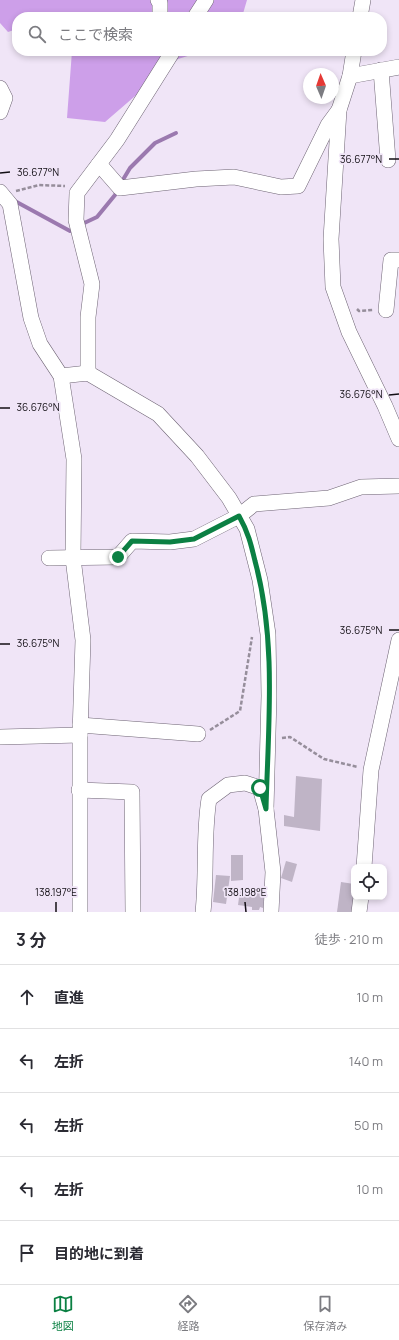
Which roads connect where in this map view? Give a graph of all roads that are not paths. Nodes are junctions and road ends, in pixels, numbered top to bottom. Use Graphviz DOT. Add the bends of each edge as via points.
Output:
graph roads {
  1 [pos="158,0"];
  2 [pos="206,0"];
  3 [pos="363,0"];
  4 [pos="160,12"];
  5 [pos="198,12"];
  6 [pos="361,12"];
  7 [pos="161,56"];
  8 [pos="170,56"];
  9 [pos="353,56"];
  10 [pos="399,67"];
  11 [pos="161,70"];
  12 [pos="381,70"];
  13 [pos="350,76"];
  14 [pos="0,88"];
  15 [pos="339,110"];
  16 [pos="0,112"];
  17 [pos="388,160"];
  18 [pos="99,164"];
  19 [pos="1,193"];
  20 [pos="399,260"];
  21 [pos="386,310"];
  22 [pos="88,373"];
  23 [pos="61,376"];
  24 [pos="399,439"];
  25 [pos="399,486"];
  26 [pos="239,516"];
  27 [pos="49,558"];
  28 [pos="73,558"];
  29 [pos="399,640"];
  30 [pos="80,730"];
  31 [pos="198,734"];
  32 [pos="0,737"];
  33 [pos="79,790"];
  34 [pos="266,809"];
  35 [pos="364,864"];
  36 [pos="361,900"];
  37 [pos="80,912"];
  38 [pos="133,912"];
  39 [pos="203,912"];
  40 [pos="271,912"];
  41 [pos="359,912"];
  1 -- 4 [label="street"];
  2 -- 5 [label="street"];
  3 -- 6 [label="street"];
  7 -- 11 [label="street"];
  8 -- 11 [label="street"];
  9 -- 13 [label="street"];
  10 -- 12 [label="street"];
  11 -- 18 [label="street"];
  12 -- 13 [label="street"];
  12 -- 17 [label="street"];
  13 -- 15 [label="street"];
  14 -- 16 [label="street" via="5,98"];
  15 -- 18 [label="street" via="328,125 298,186 281,187 234,177 196,178 120,188"];
  15 -- 24 [label="street" via="331,239 333,287 349,332"];
  18 -- 22 [label="street" via="77,194 76,220 92,284 88,317"];
  19 -- 23 [label="street" via="10,204 31,318 40,344"];
  20 -- 21 [label="street" via="391,260"];
  22 -- 23 [label="street"];
  22 -- 26 [label="street" via="158,414 198,456"];
  23 -- 28 [label="street" via="74,460"];
  25 -- 26 [label="street" via="361,487 329,498 254,504"];
  26 -- 28 [label="street" via="194,539 170,542 132,541 118,557"];
  26 -- 34 [label="street" via="247,529 260,580 268,634"];
  27 -- 28 [label="street"];
  28 -- 30 [label="street" via="83,640"];
  29 -- 35 [label="street" via="371,770"];
  30 -- 31 [label="street"];
  30 -- 32 [label="street"];
  30 -- 33 [label="street"];
  33 -- 37 [label="street"];
  33 -- 38 [label="street" via="132,792"];
  34 -- 39 [label="street" via="260,788 245,784 228,785 209,799"];
  34 -- 40 [label="street" via="273,872"];
  36 -- 41 [label="street"];
}
